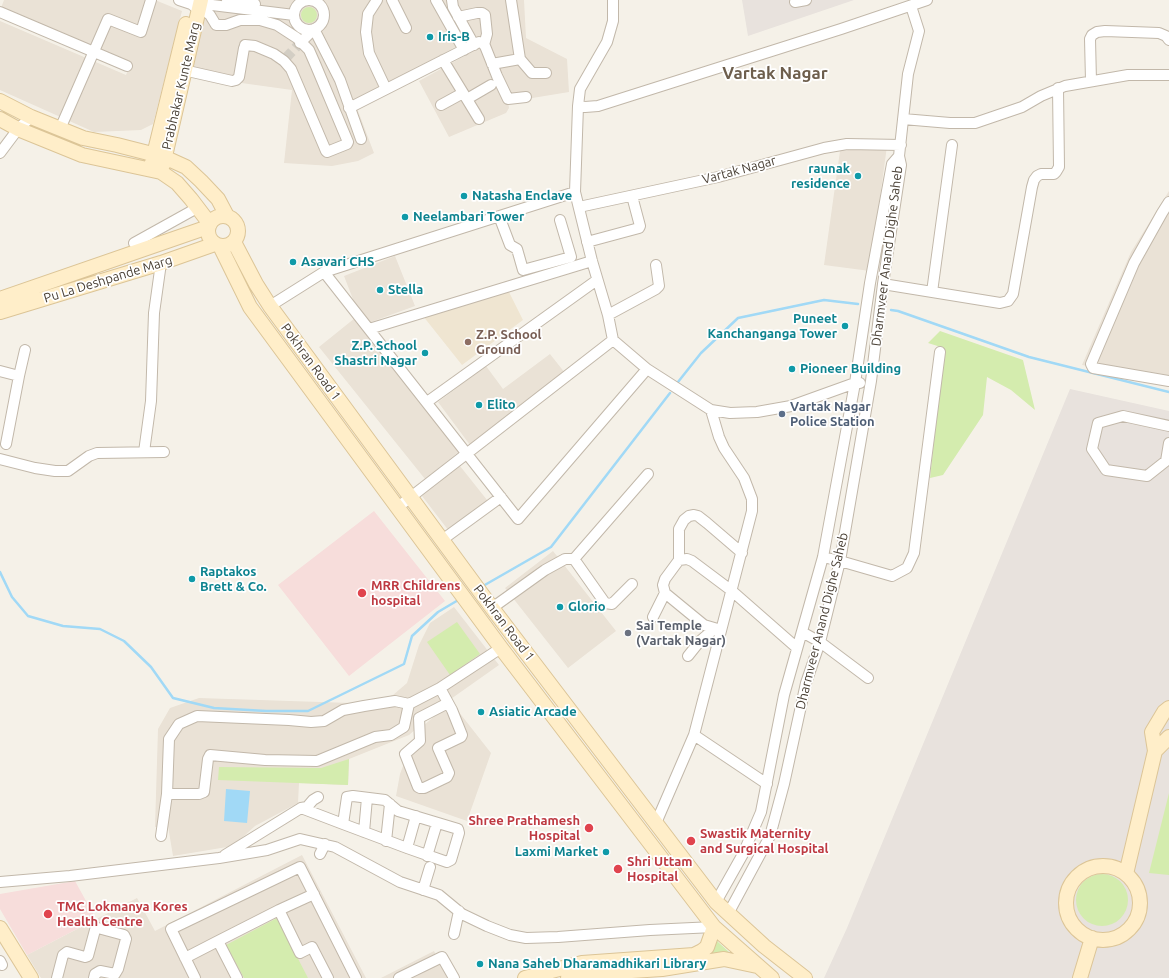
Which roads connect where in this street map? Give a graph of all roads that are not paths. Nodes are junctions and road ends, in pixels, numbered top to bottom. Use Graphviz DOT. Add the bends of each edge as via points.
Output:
graph roads {
  1 [pos="151,0"];
  2 [pos="227,0"];
  3 [pos="305,0"];
  4 [pos="377,0"];
  5 [pos="392,0"];
  6 [pos="436,0"];
  7 [pos="452,0"];
  8 [pos="511,0"];
  9 [pos="613,0"];
  10 [pos="806,0"];
  11 [pos="927,0"];
  12 [pos="200,2"];
  13 [pos="795,2"];
  14 [pos="324,3"];
  15 [pos="911,6"];
  16 [pos="0,12"];
  17 [pos="295,12"];
  18 [pos="458,17"];
  19 [pos="406,28"];
  20 [pos="314,29"];
  21 [pos="1169,40"];
  22 [pos="300,42"];
  23 [pos="479,45"];
  24 [pos="464,50"];
  25 [pos="94,52"];
  26 [pos="520,59"];
  27 [pos="443,60"];
  28 [pos="492,64"];
  29 [pos="127,66"];
  30 [pos="180,70"];
  31 [pos="546,73"];
  32 [pos="1169,75"];
  33 [pos="1091,80"];
  34 [pos="491,85"];
  35 [pos="1058,88"];
  36 [pos="386,89"];
  37 [pos="465,96"];
  38 [pos="526,97"];
  39 [pos="0,101"];
  40 [pos="441,105"];
  41 [pos="578,106"];
  42 [pos="349,108"];
  43 [pos="31,117"];
  44 [pos="0,119"];
  45 [pos="479,119"];
  46 [pos="903,119"];
  47 [pos="18,129"];
  48 [pos="60,129"];
  49 [pos="361,139"];
  50 [pos="952,144"];
  51 [pos="901,145"];
  52 [pos="0,153"];
  53 [pos="159,156"];
  54 [pos="899,156"];
  55 [pos="156,171"];
  56 [pos="575,192"];
  57 [pos="632,196"];
  58 [pos="1169,202"];
  59 [pos="579,207"];
  60 [pos="197,208"];
  61 [pos="227,216"];
  62 [pos="499,216"];
  63 [pos="560,220"];
  64 [pos="209,225"];
  65 [pos="134,242"];
  66 [pos="234,242"];
  67 [pos="587,242"];
  68 [pos="218,245"];
  69 [pos="571,257"];
  70 [pos="592,261"];
  71 [pos="161,263"];
  72 [pos="656,265"];
  73 [pos="574,267"];
  74 [pos="523,270"];
  75 [pos="324,272"];
  76 [pos="597,280"];
  77 [pos="526,281"];
  78 [pos="883,284"];
  79 [pos="932,292"];
  80 [pos="0,299"];
  81 [pos="270,306"];
  82 [pos="0,312"];
  83 [pos="608,315"];
  84 [pos="369,329"];
  85 [pos="613,340"];
  86 [pos="25,350"];
  87 [pos="940,352"];
  88 [pos="647,369"];
  89 [pos="0,371"];
  90 [pos="19,376"];
  91 [pos="871,381"];
  92 [pos="1169,381"];
  93 [pos="855,383"];
  94 [pos="427,402"];
  95 [pos="711,410"];
  96 [pos="1169,426"];
  97 [pos="1169,443"];
  98 [pos="6,444"];
  99 [pos="144,452"];
  100 [pos="164,452"];
  101 [pos="467,453"];
  102 [pos="0,459"];
  103 [pos="648,474"];
  104 [pos="501,497"];
  105 [pos="411,498"];
  106 [pos="398,507"];
  107 [pos="442,540"];
  108 [pos="742,553"];
  109 [pos="823,557"];
  110 [pos="574,559"];
  111 [pos="679,560"];
  112 [pos="840,561"];
  113 [pos="632,584"];
  114 [pos="732,591"];
  115 [pos="665,593"];
  116 [pos="492,608"];
  117 [pos="653,617"];
  118 [pos="717,630"];
  119 [pos="802,632"];
  120 [pos="820,642"];
  121 [pos="501,648"];
  122 [pos="798,648"];
  123 [pos="688,656"];
  124 [pos="868,678"];
  125 [pos="440,688"];
  126 [pos="448,703"];
  127 [pos="409,704"];
  128 [pos="1169,708"];
  129 [pos="694,735"];
  130 [pos="1169,737"];
  131 [pos="1155,751"];
  132 [pos="618,773"];
  133 [pos="603,783"];
  134 [pos="767,784"];
  135 [pos="167,794"];
  136 [pos="318,797"];
  137 [pos="366,798"];
  138 [pos="390,804"];
  139 [pos="301,808"];
  140 [pos="416,816"];
  141 [pos="437,823"];
  142 [pos="656,823"];
  143 [pos="343,824"];
  144 [pos="364,832"];
  145 [pos="161,836"];
  146 [pos="386,840"];
  147 [pos="326,844"];
  148 [pos="406,848"];
  149 [pos="320,854"];
  150 [pos="427,856"];
  151 [pos="219,858"];
  152 [pos="430,867"];
  153 [pos="1126,874"];
  154 [pos="0,882"];
  155 [pos="423,890"];
  156 [pos="314,894"];
  157 [pos="716,902"];
  158 [pos="279,910"];
  159 [pos="459,911"];
  160 [pos="728,914"];
  161 [pos="714,927"];
  162 [pos="454,934"];
  163 [pos="2,936"];
  164 [pos="1092,938"];
  165 [pos="218,941"];
  166 [pos="185,958"];
  167 [pos="757,966"];
  168 [pos="661,968"];
  169 [pos="32,978"];
  170 [pos="57,978"];
  171 [pos="94,978"];
  172 [pos="195,978"];
  173 [pos="237,978"];
  174 [pos="328,978"];
  175 [pos="356,978"];
  176 [pos="399,978"];
  177 [pos="454,978"];
  178 [pos="525,978"];
  179 [pos="568,978"];
  180 [pos="772,978"];
  181 [pos="805,978"];
  182 [pos="1080,978"];
  1 -- 25 [label="street" via="141,32 108,19"];
  2 -- 17 [label="street"];
  3 -- 14 [label="street"];
  3 -- 17 [label="street"];
  4 -- 36 [label="street" via="368,14 366,32 369,53"];
  5 -- 19 [label="street"];
  6 -- 24 [label="street"];
  7 -- 18 [label="street"];
  8 -- 26 [label="street"];
  9 -- 41 [label="street" via="613,21 607,42 580,89"];
  10 -- 13 [label="street"];
  11 -- 15 [label="street"];
  12 -- 17 [label="street"];
  12 -- 22 [label="street" via="216,25 226,25 240,20 266,22 284,29"];
  12 -- 30 [label="main road, Prabhakar Kunte Marg"];
  14 -- 20 [label="street" via="323,20"];
  15 -- 41 [label="street" via="598,106"];
  15 -- 46 [label="street" via="919,31 908,74"];
  16 -- 25 [label="street"];
  17 -- 20 [label="street" via="295,20 300,27"];
  18 -- 23 [label="street"];
  18 -- 23 [label="street" via="477,13 485,15 487,34"];
  20 -- 22 [label="street"];
  20 -- 42 [label="street" via="340,80"];
  21 -- 33 [label="street" via="1160,33 1097,32 1090,39"];
  22 -- 30 [label="street" via="309,50 348,142 327,152 291,69 284,60 274,54 255,46 245,46 239,77 232,81"];
  23 -- 24 [label="street"];
  23 -- 28 [label="street"];
  24 -- 27 [label="street"];
  25 -- 29 [label="street"];
  25 -- 48 [label="street"];
  26 -- 28 [label="street"];
  26 -- 31 [label="street" via="532,73"];
  27 -- 36 [label="street"];
  27 -- 37 [label="street"];
  28 -- 38 [label="street" via="508,99"];
  30 -- 53 [label="main road, Prabhakar Kunte Marg"];
  32 -- 33 [label="street" via="1128,75"];
  33 -- 35 [label="street"];
  34 -- 37 [label="street"];
  35 -- 46 [label="street" via="1022,107 975,123"];
  35 -- 79 [label="street" via="1059,167 1054,174 1041,174 1034,180 1013,294 1008,301 1000,303"];
  36 -- 42 [label="street"];
  37 -- 40 [label="street"];
  37 -- 45 [label="street"];
  39 -- 43 [label="main road"];
  41 -- 56 [label="street"];
  42 -- 49 [label="street"];
  43 -- 47 [label="street"];
  43 -- 48 [label="main road"];
  44 -- 47 [label="main road"];
  46 -- 51 [label="street"];
  47 -- 52 [label="street"];
  47 -- 55 [label="main road" via="82,155"];
  48 -- 53 [label="main road" via="82,138"];
  50 -- 79 [label="street"];
  51 -- 54 [label="street"];
  51 -- 57 [label="street, Vartak Nagar" via="847,144 824,148 718,177"];
  53 -- 55 [label="main road, Prabhakar Kunte Marg"];
  53 -- 61 [label="main road" via="186,167 218,199"];
  54 -- 78 [label="street, Dharmveer Anand Dighe Saheb" via="901,165"];
  54 -- 93 [label="street, Dharmveer Anand Dighe Saheb" via="892,164"];
  55 -- 60 [label="main road" via="177,183"];
  56 -- 59 [label="street"];
  56 -- 62 [label="street"];
  57 -- 59 [label="street, Vartak Nagar"];
  57 -- 67 [label="street" via="639,228"];
  58 -- 92 [label="street" via="1134,263 1091,364 1093,368"];
  59 -- 67 [label="street"];
  60 -- 64 [label="main road"];
  60 -- 65 [label="street"];
  61 -- 64 [label="main road" via="218,216"];
  61 -- 66 [label="main road" via="233,219 238,228"];
  62 -- 74 [label="street" via="510,245 517,249"];
  62 -- 75 [label="street"];
  63 -- 69 [label="street"];
  64 -- 68 [label="main road" via="209,237"];
  64 -- 80 [label="main road, Pu La Deshpande Marg"];
  66 -- 68 [label="main road" via="230,245"];
  66 -- 81 [label="main road, Pokhran Road 1"];
  67 -- 70 [label="street"];
  68 -- 71 [label="main road, Pu La Deshpande Marg"];
  68 -- 106 [label="main road, Pokhran Road 1" via="250,307"];
  69 -- 73 [label="street"];
  69 -- 74 [label="street"];
  70 -- 73 [label="street"];
  70 -- 76 [label="street"];
  71 -- 82 [label="main road, Pu La Deshpande Marg"];
  71 -- 99 [label="street" via="154,313 151,401"];
  72 -- 83 [label="street" via="659,286"];
  73 -- 77 [label="street"];
  74 -- 77 [label="street"];
  75 -- 81 [label="street"];
  75 -- 84 [label="street"];
  76 -- 83 [label="street"];
  76 -- 94 [label="street"];
  77 -- 84 [label="street"];
  78 -- 79 [label="street"];
  78 -- 91 [label="street, Dharmveer Anand Dighe Saheb"];
  81 -- 105 [label="main road, Pokhran Road 1"];
  83 -- 85 [label="street"];
  84 -- 94 [label="street"];
  85 -- 88 [label="street"];
  85 -- 101 [label="street"];
  86 -- 90 [label="street"];
  87 -- 112 [label="street" via="914,553 907,568 892,576"];
  88 -- 95 [label="street"];
  88 -- 104 [label="street" via="518,519"];
  89 -- 90 [label="street"];
  90 -- 98 [label="street"];
  91 -- 93 [label="street"];
  91 -- 112 [label="street, Dharmveer Anand Dighe Saheb"];
  93 -- 95 [label="street" via="791,406 757,412 730,413"];
  93 -- 109 [label="street, Dharmveer Anand Dighe Saheb"];
  94 -- 101 [label="street"];
  95 -- 108 [label="street" via="724,448 744,478 752,499 752,511"];
  96 -- 97 [label="street" via="1123,416 1098,423 1092,449 1106,470 1147,476 1166,461"];
  99 -- 100 [label="street"];
  99 -- 102 [label="street" via="97,453 68,470 55,471"];
  101 -- 104 [label="street"];
  101 -- 105 [label="street"];
  103 -- 110 [label="street"];
  104 -- 107 [label="street"];
  105 -- 106 [label="street"];
  105 -- 107 [label="main road, Pokhran Road 1"];
  106 -- 121 [label="main road, Pokhran Road 1"];
  107 -- 116 [label="main road, Pokhran Road 1"];
  108 -- 111 [label="street" via="694,515 684,520 679,529"];
  108 -- 114 [label="street"];
  109 -- 112 [label="street"];
  109 -- 119 [label="street, Dharmveer Anand Dighe Saheb"];
  110 -- 113 [label="street" via="605,603 612,604"];
  110 -- 116 [label="street" via="565,559 545,570"];
  111 -- 114 [label="street" via="692,561"];
  111 -- 115 [label="street" via="665,579"];
  112 -- 120 [label="street, Dharmveer Anand Dighe Saheb"];
  114 -- 118 [label="street"];
  114 -- 122 [label="street"];
  115 -- 117 [label="street"];
  115 -- 118 [label="street" via="704,625"];
  116 -- 132 [label="main road, Pokhran Road 1"];
  118 -- 123 [label="street" via="700,641"];
  118 -- 129 [label="street"];
  119 -- 120 [label="street"];
  119 -- 122 [label="street, Dharmveer Anand Dighe Saheb"];
  120 -- 124 [label="street"];
  120 -- 160 [label="street, Dharmveer Anand Dighe Saheb" via="806,683 770,836"];
  121 -- 125 [label="street"];
  121 -- 133 [label="main road, Pokhran Road 1"];
  122 -- 134 [label="street, Dharmveer Anand Dighe Saheb" via="784,695"];
  125 -- 126 [label="street"];
  125 -- 127 [label="street"];
  126 -- 126 [label="street" via="462,735 438,748 449,773 447,777 420,788 404,754 420,741 419,718"];
  127 -- 135 [label="street" via="404,727 391,735 375,737 317,761 210,755 204,792"];
  127 -- 135 [label="street" via="395,701 364,706 343,710 324,721 311,722 197,716 186,720 179,724 169,739"];
  128 -- 131 [label="main road" via="1152,732"];
  129 -- 134 [label="street"];
  129 -- 142 [label="street"];
  130 -- 131 [label="main road"];
  131 -- 153 [label="main road"];
  132 -- 133 [label="street"];
  132 -- 142 [label="main road, Pokhran Road 1"];
  133 -- 161 [label="main road, Pokhran Road 1"];
  134 -- 157 [label="street, Dharmveer Anand Dighe Saheb" via="761,812 743,854"];
  135 -- 145 [label="street"];
  136 -- 139 [label="street" via="307,807"];
  137 -- 138 [label="street" via="385,800"];
  137 -- 143 [label="street" via="346,797"];
  137 -- 144 [label="street"];
  138 -- 140 [label="street" via="398,810"];
  138 -- 146 [label="street"];
  139 -- 143 [label="street"];
  139 -- 151 [label="street"];
  140 -- 141 [label="street"];
  140 -- 148 [label="street"];
  141 -- 150 [label="street"];
  141 -- 150 [label="street" via="458,829 453,854 447,862"];
  142 -- 157 [label="main road, Pokhran Road 1"];
  143 -- 144 [label="street"];
  144 -- 146 [label="street"];
  146 -- 148 [label="street"];
  147 -- 149 [label="street"];
  147 -- 151 [label="street" via="300,839 267,850"];
  147 -- 155 [label="street" via="400,882"];
  148 -- 150 [label="street"];
  151 -- 154 [label="street"];
  152 -- 155 [label="street"];
  153 -- 164 [label="main road" via="1135,884 1140,898 1134,923 1118,936"];
  153 -- 164 [label="main road" via="1121,870 1100,866 1087,869 1072,882 1066,895 1068,915 1075,927"];
  155 -- 159 [label="street" via="439,895"];
  156 -- 158 [label="street"];
  156 -- 166 [label="street" via="300,867 171,929"];
  156 -- 175 [label="street"];
  157 -- 160 [label="main road, Pokhran Road 1"];
  158 -- 165 [label="street"];
  158 -- 174 [label="street" via="300,953 312,947"];
  159 -- 161 [label="street" via="487,926 526,938"];
  159 -- 162 [label="street"];
  160 -- 181 [label="main road, Pokhran Road 1"];
  161 -- 167 [label="main road, Pokhran Road 1"];
  161 -- 168 [label="main road" via="707,947 702,952"];
  163 -- 169 [label="main road"];
  164 -- 182 [label="main road"];
  165 -- 166 [label="street"];
  165 -- 173 [label="street"];
  166 -- 172 [label="street"];
  167 -- 168 [label="main road" via="724,959"];
  167 -- 180 [label="main road, Pokhran Road 1"];
  168 -- 178 [label="main road" via="582,963"];
  168 -- 179 [label="main road" via="586,974"];
  170 -- 171 [label="street" via="63,955 67,952 88,956 95,930 98,928 124,935 126,939 118,969 114,974 100,971"];
  176 -- 177 [label="street" via="442,957"];
}
